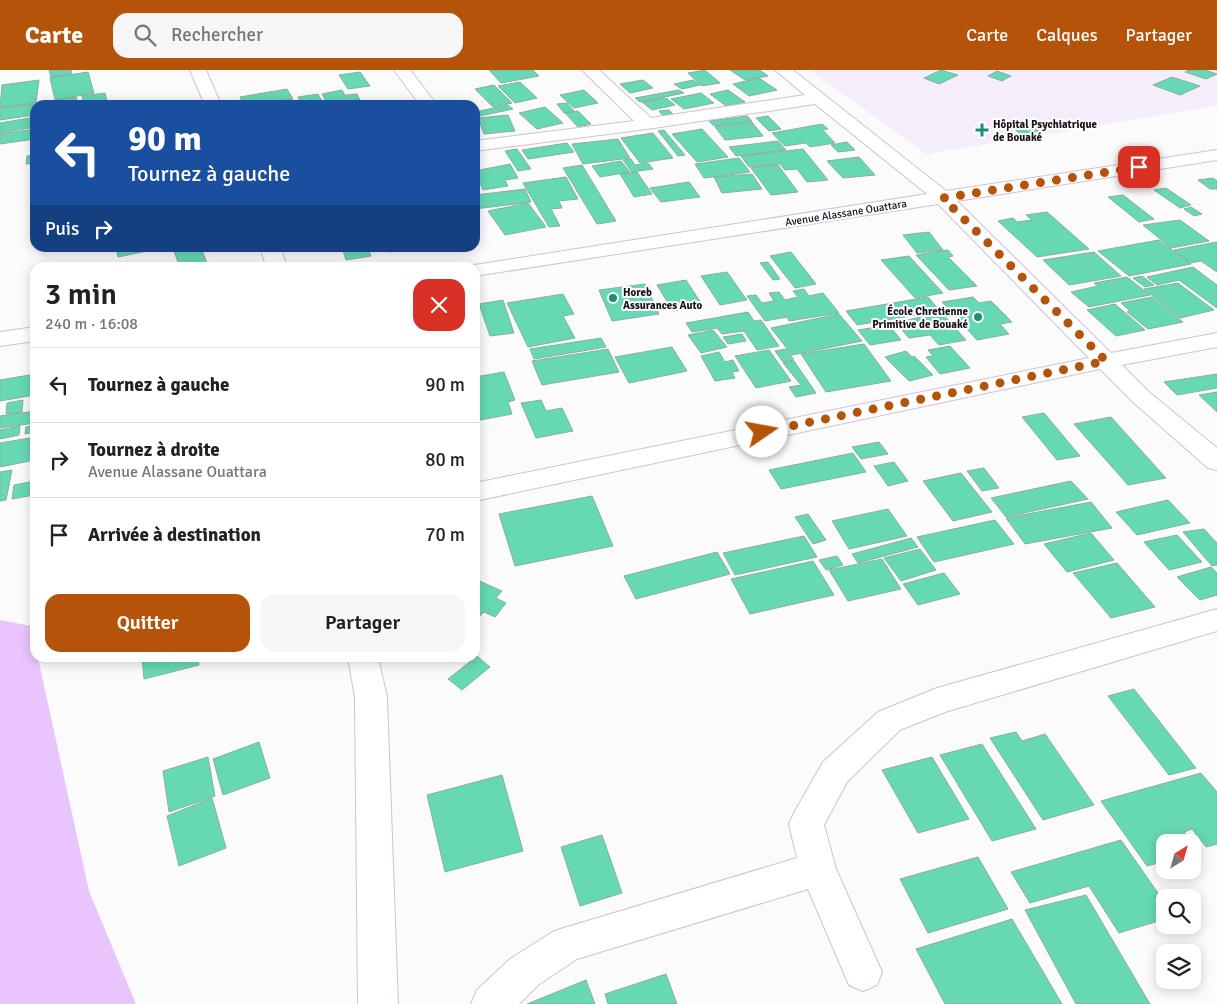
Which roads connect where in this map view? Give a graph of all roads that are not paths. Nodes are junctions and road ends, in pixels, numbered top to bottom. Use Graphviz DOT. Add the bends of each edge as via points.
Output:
graph roads {
  1 [pos="198,70"];
  2 [pos="402,70"];
  3 [pos="590,70"];
  4 [pos="782,70"];
  5 [pos="820,98"];
  6 [pos="211,100"];
  7 [pos="425,100"];
  8 [pos="647,124"];
  9 [pos="480,145"];
  10 [pos="1217,154"];
  11 [pos="943,198"];
  12 [pos="480,269"];
  13 [pos="30,335"];
  14 [pos="0,339"];
  15 [pos="1217,340"];
  16 [pos="1106,361"];
  17 [pos="1217,462"];
  18 [pos="480,491"];
  19 [pos="1217,620"];
  20 [pos="364,662"];
  21 [pos="818,869"];
  22 [pos="863,972"];
  23 [pos="378,1004"];
  24 [pos="491,1004"];
  1 -- 6 [label="street"];
  2 -- 7 [label="street"];
  3 -- 8 [label="street"];
  4 -- 5 [label="street"];
  5 -- 8 [label="street"];
  5 -- 11 [label="street"];
  8 -- 9 [label="street"];
  10 -- 11 [label="street, Avenue Alassane Ouattara"];
  11 -- 12 [label="street, Avenue Alassane Ouattara"];
  11 -- 16 [label="street"];
  13 -- 14 [label="street"];
  15 -- 16 [label="street"];
  16 -- 17 [label="street" via="1141,397"];
  16 -- 18 [label="street"];
  19 -- 21 [label="street" via="938,701 889,721 835,772 806,824"];
  20 -- 23 [label="street" via="371,697"];
  21 -- 22 [label="street"];
  21 -- 24 [label="street" via="567,944 524,972"];
}
